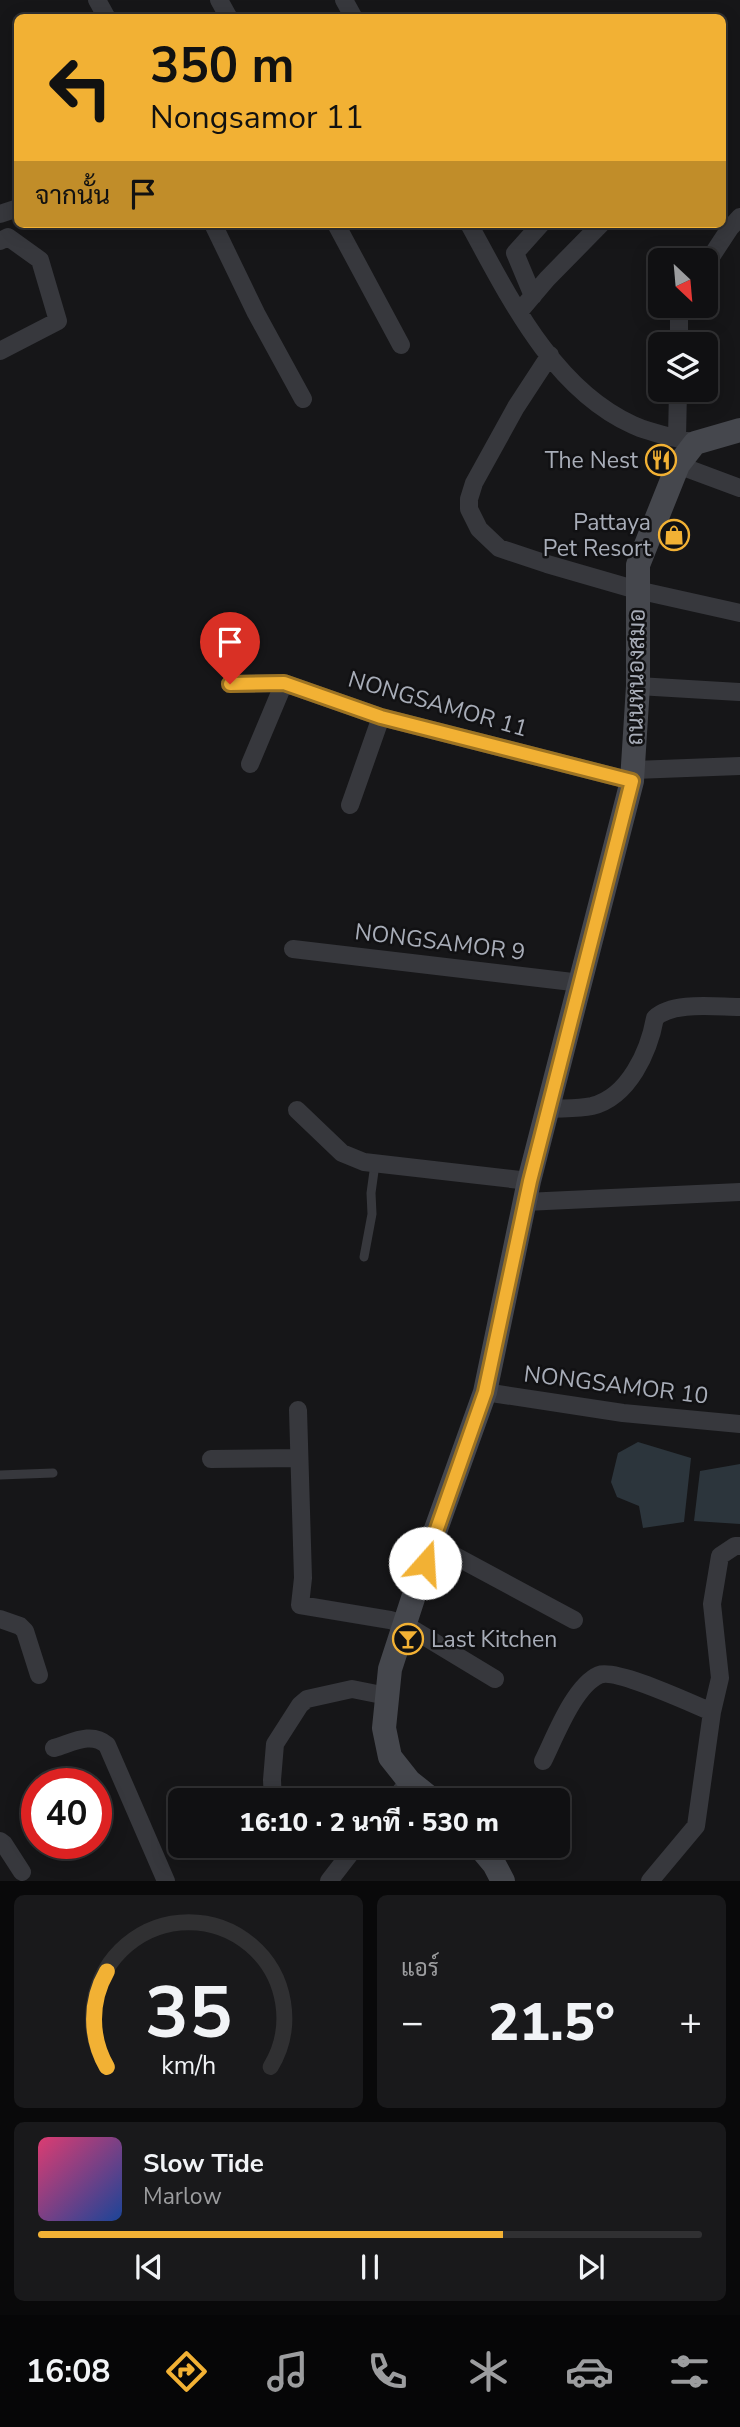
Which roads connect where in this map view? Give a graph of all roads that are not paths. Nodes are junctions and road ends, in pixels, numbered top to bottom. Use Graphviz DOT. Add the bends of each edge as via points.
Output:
graph roads {
  1 [pos="740,217"];
  2 [pos="215,228"];
  3 [pos="338,228"];
  4 [pos="470,228"];
  5 [pos="537,228"];
  6 [pos="597,228"];
  7 [pos="0,241"];
  8 [pos="717,248"];
  9 [pos="533,296"];
  10 [pos="519,312"];
  11 [pos="401,345"];
  12 [pos="0,351"];
  13 [pos="550,355"];
  14 [pos="303,399"];
  15 [pos="680,402"];
  16 [pos="740,429"];
  17 [pos="686,440"];
  18 [pos="678,465"];
  19 [pos="740,488"];
  20 [pos="637,590"];
  21 [pos="740,613"];
  22 [pos="284,683"];
  23 [pos="230,684"];
  24 [pos="638,686"];
  25 [pos="739,692"];
  26 [pos="381,717"];
  27 [pos="250,764"];
  28 [pos="740,766"];
  29 [pos="633,776"];
  30 [pos="350,805"];
  31 [pos="293,949"];
  32 [pos="581,984"];
  33 [pos="740,1007"];
  34 [pos="548,1109"];
  35 [pos="297,1110"];
  36 [pos="375,1164"];
  37 [pos="527,1192"];
  38 [pos="740,1192"];
  39 [pos="364,1257"];
  40 [pos="485,1392"];
  41 [pos="298,1410"];
  42 [pos="740,1424"];
  43 [pos="299,1458"];
  44 [pos="211,1459"];
  45 [pos="53,1473"];
  46 [pos="0,1475"];
  47 [pos="431,1543"];
  48 [pos="740,1546"];
  49 [pos="0,1619"];
  50 [pos="573,1620"];
  51 [pos="404,1624"];
  52 [pos="39,1675"];
  53 [pos="495,1679"];
  54 [pos="387,1696"];
  55 [pos="712,1712"];
  56 [pos="54,1748"];
  57 [pos="543,1761"];
  58 [pos="409,1781"];
  59 [pos="273,1788"];
  60 [pos="403,1788"];
  61 [pos="417,1788"];
  62 [pos="0,1841"];
  63 [pos="347,1858"];
  64 [pos="487,1858"];
  65 [pos="22,1872"];
  66 [pos="166,1881"];
  67 [pos="329,1881"];
  68 [pos="503,1881"];
  69 [pos="650,1881"];
  1 -- 8 [label="street"];
  2 -- 14 [label="street"];
  3 -- 11 [label="street"];
  4 -- 10 [label="street"];
  5 -- 9 [label="street" via="515,253"];
  6 -- 9 [label="street"];
  7 -- 12 [label="street" via="8,237 40,260 58,321"];
  9 -- 10 [label="street"];
  10 -- 13 [label="street"];
  13 -- 17 [label="street" via="585,395 633,425"];
  13 -- 20 [label="street" via="474,483 469,509 479,529 499,548"];
  15 -- 17 [label="street"];
  16 -- 17 [label="street"];
  17 -- 18 [label="street, ถนนหนองสมอ"];
  18 -- 19 [label="street"];
  18 -- 20 [label="street, ถนนหนองสมอ" via="638,565"];
  20 -- 21 [label="street"];
  20 -- 24 [label="street, ถนนหนองสมอ"];
  22 -- 23 [label="street, NONGSAMOR 11"];
  22 -- 26 [label="street, NONGSAMOR 11"];
  22 -- 27 [label="street"];
  24 -- 25 [label="street"];
  24 -- 29 [label="street, ถนนหนองสมอ"];
  26 -- 29 [label="street, NONGSAMOR 11"];
  26 -- 30 [label="street"];
  28 -- 29 [label="street, NONGSAMOR 11"];
  29 -- 32 [label="street, ถนนหนองสมอ"];
  31 -- 32 [label="street, NONGSAMOR 9"];
  32 -- 34 [label="street, ถนนหนองสมอ"];
  33 -- 34 [label="street" via="665,1010 655,1018 643,1059 619,1090 591,1106"];
  34 -- 37 [label="street, ถนนหนองสมอ"];
  35 -- 36 [label="street" via="342,1153"];
  36 -- 37 [label="street"];
  36 -- 39 [label="lane"];
  37 -- 38 [label="street"];
  37 -- 40 [label="street, ถนนหนองสมอ"];
  40 -- 42 [label="street, NONGSAMOR 10" via="623,1413"];
  40 -- 47 [label="street, ถนนหนองสมอ"];
  41 -- 43 [label="street"];
  43 -- 44 [label="street"];
  43 -- 51 [label="street" via="300,1605"];
  45 -- 46 [label="lane"];
  47 -- 50 [label="street"];
  47 -- 51 [label="street, ถนนหนองสมอ"];
  48 -- 55 [label="street" via="720,1556 712,1604 720,1678"];
  49 -- 52 [label="street" via="25,1632"];
  51 -- 53 [label="street"];
  51 -- 54 [label="street, ถนนหนองสมอ"];
  54 -- 58 [label="street, ถนนหนองสมอ" via="384,1728 390,1757"];
  54 -- 59 [label="street" via="352,1689 307,1699 275,1744"];
  55 -- 57 [label="street" via="619,1675 600,1675 577,1696"];
  55 -- 69 [label="street" via="696,1826"];
  56 -- 66 [label="street" via="88,1737 107,1745"];
  58 -- 60 [label="street"];
  58 -- 61 [label="street, ถนนหนองสมอ"];
  62 -- 65 [label="street"];
  63 -- 67 [label="street"];
  64 -- 68 [label="street"];
}
